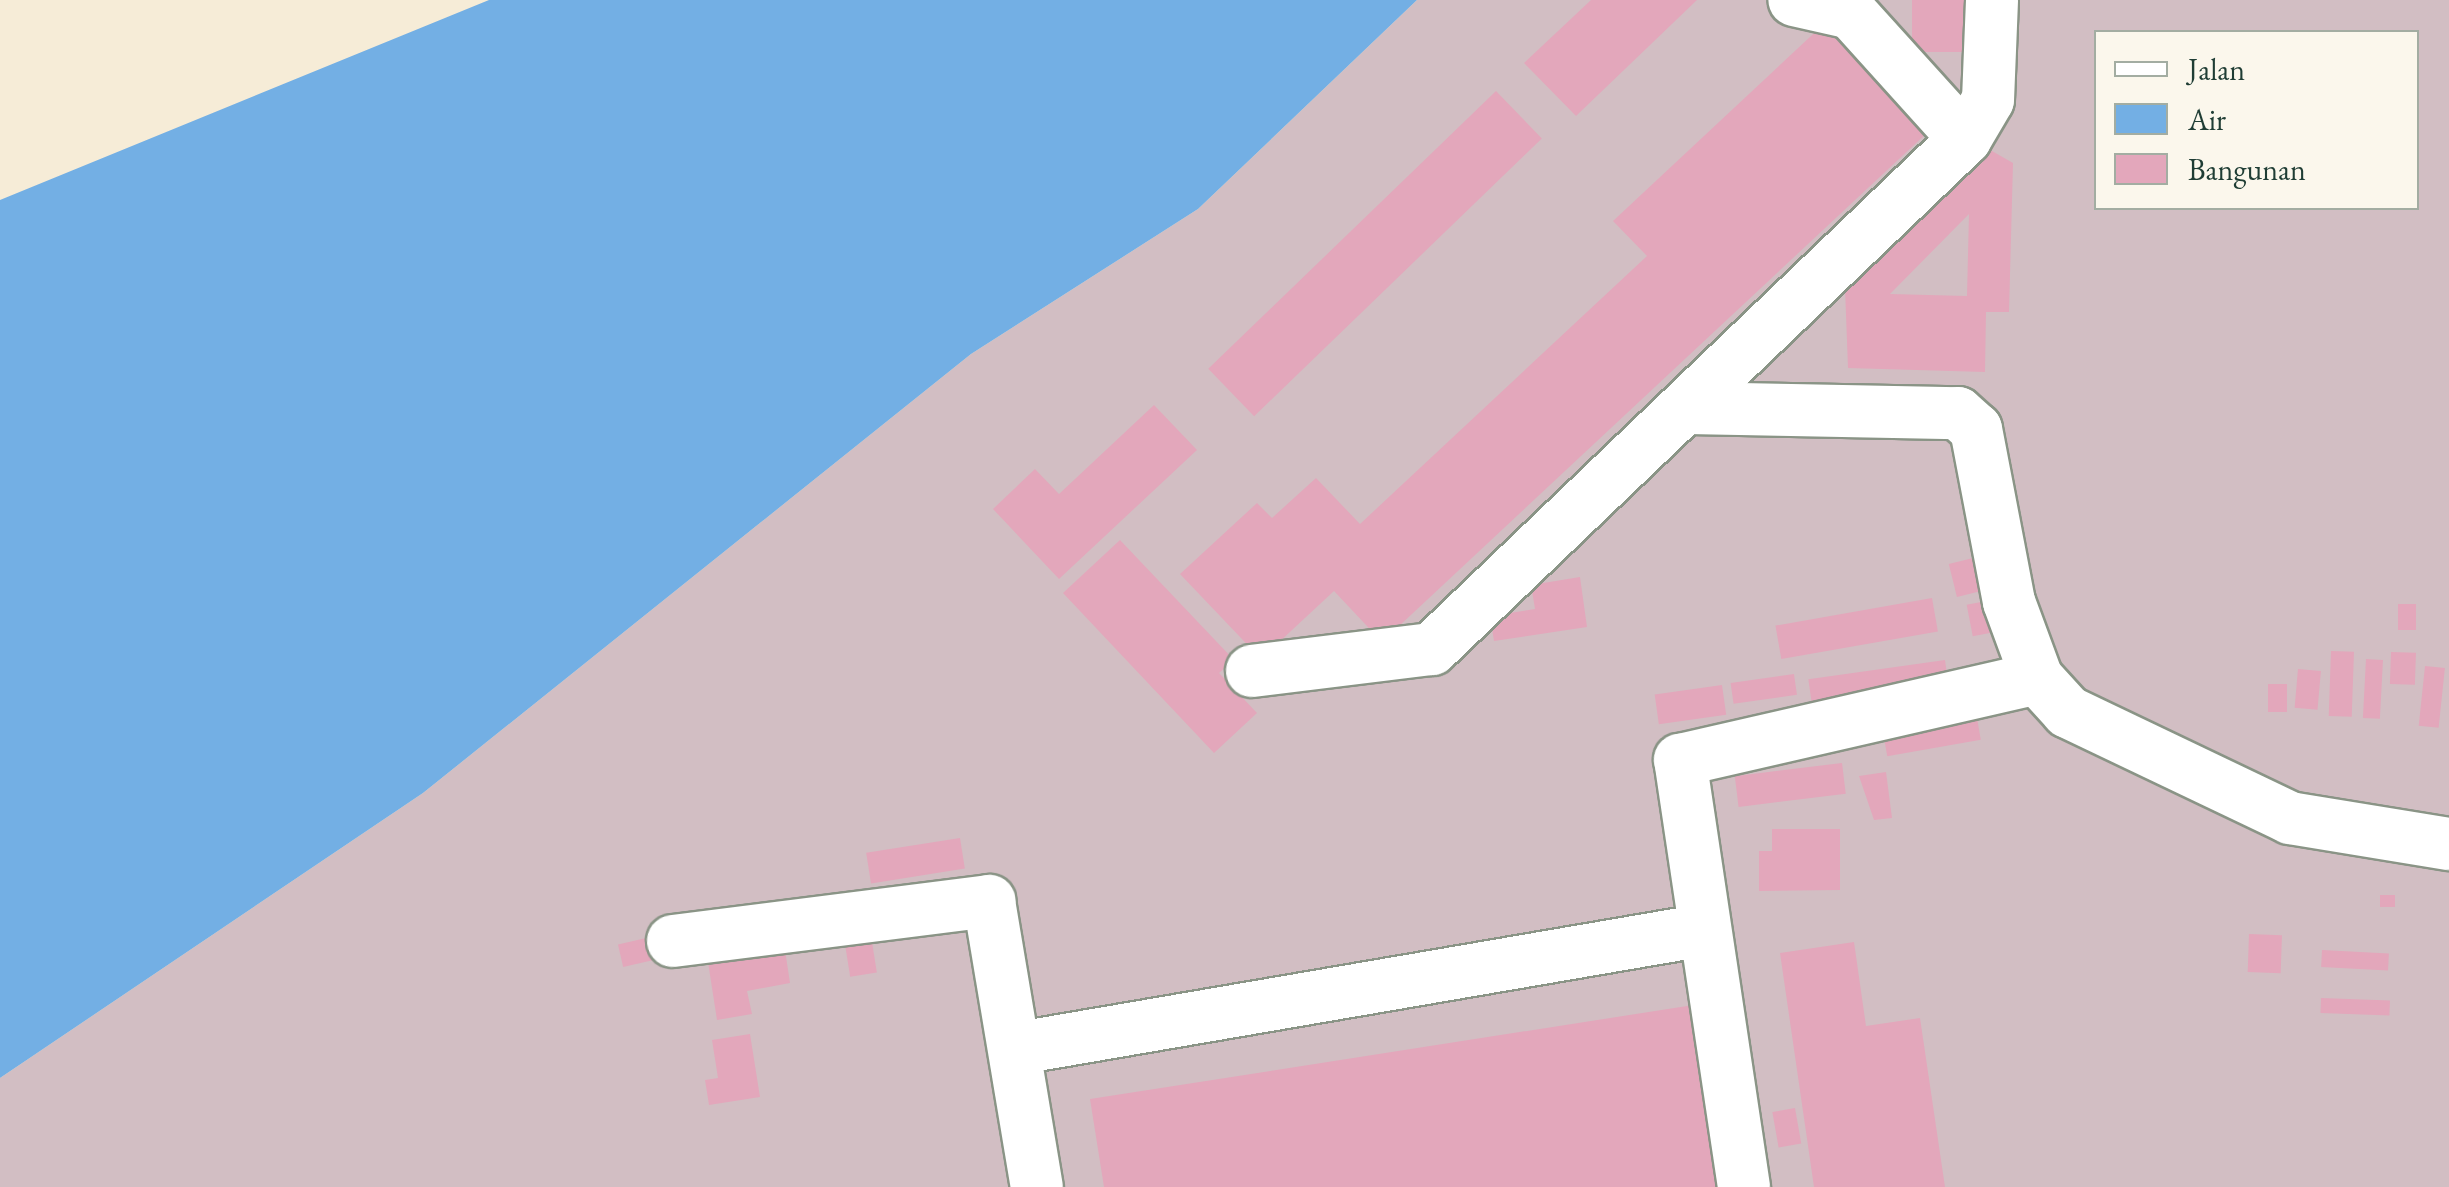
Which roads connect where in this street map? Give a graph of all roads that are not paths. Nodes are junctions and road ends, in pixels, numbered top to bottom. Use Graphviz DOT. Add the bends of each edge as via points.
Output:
graph roads {
  1 [pos="1794,0"];
  2 [pos="1992,0"];
  3 [pos="1965,139"];
  4 [pos="1688,408"];
  5 [pos="1252,671"];
  6 [pos="2037,678"];
  7 [pos="2449,844"];
  8 [pos="1704,930"];
  9 [pos="672,940"];
  10 [pos="1019,1048"];
  11 [pos="1037,1187"];
  12 [pos="1744,1187"];
  1 -- 3 [label="lane" via="1852,12"];
  2 -- 3 [label="lane" via="1988,100"];
  3 -- 4 [label="lane"];
  4 -- 5 [label="lane" via="1432,650"];
  4 -- 6 [label="lane" via="1958,413 1971,422 2009,602"];
  6 -- 7 [label="lane" via="2099,732 2290,818"];
  6 -- 8 [label="lane" via="1687,753 1679,771"];
  8 -- 10 [label="lane"];
  8 -- 12 [label="lane"];
  9 -- 10 [label="lane" via="990,901"];
  10 -- 11 [label="lane"];
}
